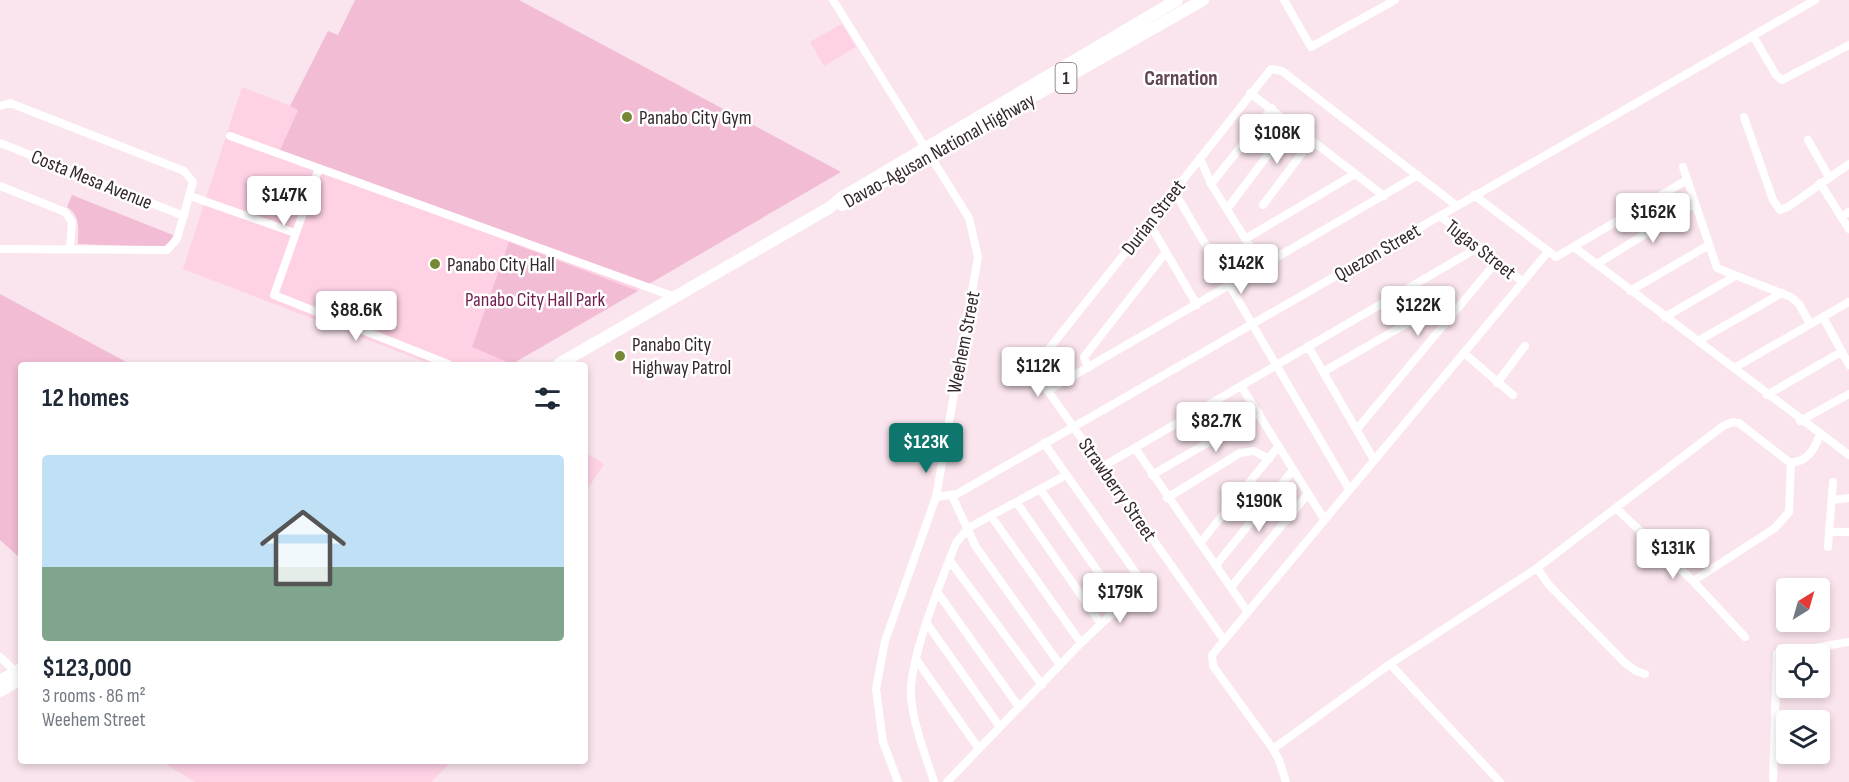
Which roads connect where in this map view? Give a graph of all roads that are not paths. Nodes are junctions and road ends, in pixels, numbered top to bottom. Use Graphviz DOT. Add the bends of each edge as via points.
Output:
graph roads {
  1 [pos="1177,0"];
  2 [pos="1284,0"];
  3 [pos="1395,0"];
  4 [pos="1815,0"];
  5 [pos="834,1"];
  6 [pos="1201,1"];
  7 [pos="1753,36"];
  8 [pos="1849,45"];
  9 [pos="1250,93"];
  10 [pos="0,106"];
  11 [pos="1272,108"];
  12 [pos="1744,117"];
  13 [pos="1291,124"];
  14 [pos="230,136"];
  15 [pos="1312,140"];
  16 [pos="1808,140"];
  17 [pos="0,143"];
  18 [pos="926,152"];
  19 [pos="1200,158"];
  20 [pos="1849,164"];
  21 [pos="1683,166"];
  22 [pos="319,168"];
  23 [pos="1356,174"];
  24 [pos="1418,175"];
  25 [pos="1829,177"];
  26 [pos="1688,180"];
  27 [pos="1820,183"];
  28 [pos="1211,184"];
  29 [pos="0,186"];
  30 [pos="1174,191"];
  31 [pos="1474,195"];
  32 [pos="190,196"];
  33 [pos="1384,196"];
  34 [pos="1695,203"];
  35 [pos="1263,205"];
  36 [pos="1457,206"];
  37 [pos="1227,209"];
  38 [pos="1849,212"];
  39 [pos="184,216"];
  40 [pos="1440,216"];
  41 [pos="1841,217"];
  42 [pos="1149,223"];
  43 [pos="1849,229"];
  44 [pos="295,233"];
  45 [pos="1245,239"];
  46 [pos="1708,245"];
  47 [pos="1479,247"];
  48 [pos="1574,247"];
  49 [pos="0,249"];
  50 [pos="70,249"];
  51 [pos="1166,252"];
  52 [pos="1547,253"];
  53 [pos="1497,261"];
  54 [pos="1597,264"];
  55 [pos="1263,267"];
  56 [pos="1736,276"];
  57 [pos="1523,282"];
  58 [pos="1230,286"];
  59 [pos="1630,291"];
  60 [pos="1782,293"];
  61 [pos="675,297"];
  62 [pos="1444,302"];
  63 [pos="1849,302"];
  64 [pos="1197,305"];
  65 [pos="1665,316"];
  66 [pos="1823,317"];
  67 [pos="1810,324"];
  68 [pos="1250,325"];
  69 [pos="1698,342"];
  70 [pos="1308,346"];
  71 [pos="1525,346"];
  72 [pos="1464,352"];
  73 [pos="1841,352"];
  74 [pos="443,362"];
  75 [pos="562,362"];
  76 [pos="1037,364"];
  77 [pos="1849,365"];
  78 [pos="1275,366"];
  79 [pos="1088,368"];
  80 [pos="1734,368"];
  81 [pos="1323,372"];
  82 [pos="1497,383"];
  83 [pos="1241,386"];
  84 [pos="1049,390"];
  85 [pos="1849,394"];
  86 [pos="1514,395"];
  87 [pos="1767,395"];
  88 [pos="1259,413"];
  89 [pos="1800,421"];
  90 [pos="1073,426"];
  91 [pos="1357,429"];
  92 [pos="1820,434"];
  93 [pos="1044,443"];
  94 [pos="1278,447"];
  95 [pos="1135,448"];
  96 [pos="1849,455"];
  97 [pos="1269,459"];
  98 [pos="1374,460"];
  99 [pos="1791,462"];
  100 [pos="1102,467"];
  101 [pos="1293,470"];
  102 [pos="1152,475"];
  103 [pos="1066,476"];
  104 [pos="1833,482"];
  105 [pos="1041,489"];
  106 [pos="1349,489"];
  107 [pos="1307,495"];
  108 [pos="951,496"];
  109 [pos="936,497"];
  110 [pos="1167,498"];
  111 [pos="1849,498"];
  112 [pos="1833,500"];
  113 [pos="1017,503"];
  114 [pos="1617,508"];
  115 [pos="991,516"];
  116 [pos="1324,519"];
  117 [pos="968,528"];
  118 [pos="1829,532"];
  119 [pos="1849,532"];
  120 [pos="1200,543"];
  121 [pos="1828,548"];
  122 [pos="950,561"];
  123 [pos="1216,565"];
  124 [pos="1537,568"];
  125 [pos="1693,581"];
  126 [pos="1231,587"];
  127 [pos="938,593"];
  128 [pos="1122,606"];
  129 [pos="1247,611"];
  130 [pos="1101,624"];
  131 [pos="928,625"];
  132 [pos="1745,637"];
  133 [pos="1224,640"];
  134 [pos="1849,642"];
  135 [pos="1081,643"];
  136 [pos="0,657"];
  137 [pos="916,659"];
  138 [pos="1390,664"];
  139 [pos="1060,665"];
  140 [pos="18,672"];
  141 [pos="18,673"];
  142 [pos="18,674"];
  143 [pos="1646,674"];
  144 [pos="0,681"];
  145 [pos="1042,685"];
  146 [pos="0,691"];
  147 [pos="1019,707"];
  148 [pos="1000,727"];
  149 [pos="979,749"];
  150 [pos="1273,749"];
  151 [pos="1773,779"];
  152 [pos="898,782"];
  153 [pos="934,782"];
  154 [pos="947,782"];
  155 [pos="1286,782"];
  156 [pos="1500,782"];
  1 -- 18 [label="highway, Davao-Agusan National Highway / 1"];
  2 -- 3 [label="street" via="1311,47"];
  4 -- 7 [label="street, Quezon Street"];
  5 -- 18 [label="street, Weehem Street"];
  6 -- 18 [label="highway, Davao-Agusan National Highway / 1"];
  7 -- 8 [label="street" via="1782,80"];
  7 -- 31 [label="street, Quezon Street"];
  9 -- 11 [label="street"];
  9 -- 19 [label="street, Durian Street"];
  9 -- 24 [label="street, Durian Street" via="1268,70 1282,71"];
  10 -- 32 [label="street" via="10,104 184,171 193,182"];
  11 -- 13 [label="street"];
  11 -- 28 [label="street"];
  12 -- 27 [label="street" via="1777,208 1788,207"];
  13 -- 15 [label="street"];
  13 -- 37 [label="street"];
  14 -- 22 [label="street"];
  15 -- 23 [label="street"];
  15 -- 35 [label="street"];
  16 -- 25 [label="street"];
  17 -- 39 [label="street, Costa Mesa Avenue"];
  18 -- 61 [label="highway, Davao-Agusan National Highway / 1"];
  18 -- 109 [label="street, Weehem Street" via="969,219 978,257"];
  19 -- 28 [label="street"];
  19 -- 30 [label="street, Durian Street"];
  20 -- 25 [label="street"];
  21 -- 26 [label="street"];
  22 -- 44 [label="street"];
  22 -- 61 [label="street"];
  23 -- 33 [label="street"];
  23 -- 45 [label="street"];
  24 -- 33 [label="street"];
  24 -- 36 [label="street"];
  25 -- 27 [label="street"];
  26 -- 34 [label="street"];
  26 -- 48 [label="street"];
  27 -- 41 [label="street"];
  28 -- 37 [label="street"];
  29 -- 50 [label="street" via="65,212 72,222"];
  30 -- 42 [label="street, Durian Street"];
  30 -- 58 [label="street"];
  31 -- 36 [label="street, Quezon Street"];
  31 -- 52 [label="street"];
  32 -- 39 [label="street"];
  32 -- 44 [label="street"];
  33 -- 55 [label="street"];
  34 -- 46 [label="street"];
  34 -- 54 [label="street"];
  36 -- 40 [label="street, Quezon Street"];
  37 -- 45 [label="street"];
  38 -- 41 [label="street"];
  39 -- 50 [label="street" via="177,239 167,250"];
  40 -- 47 [label="street, Tugas Street"];
  40 -- 68 [label="street, Quezon Street"];
  41 -- 43 [label="street"];
  42 -- 51 [label="street"];
  42 -- 76 [label="street, Durian Street"];
  44 -- 74 [label="street" via="274,295"];
  45 -- 55 [label="street"];
  46 -- 56 [label="street" via="1717,268"];
  46 -- 59 [label="street"];
  47 -- 53 [label="street, Tugas Street"];
  47 -- 70 [label="street"];
  48 -- 52 [label="street" via="1556,257"];
  48 -- 54 [label="street"];
  49 -- 50 [label="street"];
  51 -- 64 [label="street"];
  51 -- 79 [label="street" via="1087,351 1084,357"];
  52 -- 57 [label="street"];
  53 -- 57 [label="street, Tugas Street"];
  53 -- 91 [label="street"];
  54 -- 59 [label="street"];
  55 -- 58 [label="street"];
  56 -- 60 [label="street"];
  56 -- 65 [label="street"];
  57 -- 72 [label="street"];
  58 -- 64 [label="street"];
  58 -- 68 [label="street"];
  59 -- 65 [label="street"];
  60 -- 67 [label="street" via="1796,300"];
  60 -- 69 [label="street"];
  61 -- 75 [label="highway, Davao-Agusan National Highway / 1"];
  62 -- 81 [label="street"];
  63 -- 66 [label="street"];
  64 -- 79 [label="street"];
  65 -- 69 [label="street"];
  66 -- 67 [label="street"];
  66 -- 73 [label="street"];
  67 -- 80 [label="street"];
  68 -- 78 [label="street"];
  68 -- 90 [label="street, Quezon Street"];
  69 -- 80 [label="street"];
  70 -- 78 [label="street"];
  70 -- 81 [label="street"];
  71 -- 82 [label="street"];
  72 -- 82 [label="street"];
  72 -- 98 [label="street"];
  73 -- 77 [label="street"];
  73 -- 87 [label="street"];
  76 -- 84 [label="street, Strawberry Street" via="1036,374"];
  78 -- 83 [label="street"];
  78 -- 106 [label="street"];
  79 -- 84 [label="street"];
  80 -- 87 [label="street"];
  81 -- 91 [label="street"];
  82 -- 86 [label="street"];
  83 -- 88 [label="street"];
  83 -- 95 [label="street"];
  84 -- 90 [label="street, Strawberry Street"];
  85 -- 89 [label="street"];
  87 -- 89 [label="street"];
  88 -- 94 [label="street"];
  88 -- 102 [label="street"];
  89 -- 92 [label="street"];
  90 -- 93 [label="street, Quezon Street"];
  90 -- 100 [label="street, Strawberry Street"];
  91 -- 98 [label="street"];
  92 -- 96 [label="street"];
  92 -- 99 [label="street" via="1803,460"];
  93 -- 103 [label="street"];
  93 -- 108 [label="street, Quezon Street"];
  94 -- 97 [label="street"];
  94 -- 101 [label="street"];
  95 -- 100 [label="street"];
  95 -- 102 [label="street"];
  97 -- 110 [label="street" via="1254,451 1240,453"];
  97 -- 120 [label="street"];
  98 -- 106 [label="street"];
  99 -- 114 [label="street" via="1733,422"];
  99 -- 125 [label="street" via="1786,518"];
  100 -- 133 [label="street, Strawberry Street"];
  101 -- 107 [label="street"];
  101 -- 123 [label="street"];
  102 -- 110 [label="street"];
  103 -- 105 [label="street"];
  103 -- 128 [label="street" via="1140,581 1138,591"];
  104 -- 112 [label="street"];
  105 -- 113 [label="street"];
  105 -- 128 [label="street"];
  106 -- 116 [label="street"];
  107 -- 116 [label="street"];
  107 -- 126 [label="street"];
  108 -- 109 [label="street, Quezon Street"];
  108 -- 117 [label="street"];
  109 -- 152 [label="street, Weehem Street" via="885,641 876,689 883,742"];
  110 -- 120 [label="street"];
  111 -- 112 [label="street"];
  112 -- 118 [label="street"];
  113 -- 115 [label="street"];
  113 -- 130 [label="street"];
  114 -- 124 [label="street"];
  114 -- 125 [label="street"];
  115 -- 117 [label="street"];
  115 -- 135 [label="street"];
  116 -- 129 [label="street"];
  117 -- 122 [label="street" via="956,543"];
  117 -- 139 [label="street" via="976,547"];
  118 -- 119 [label="street"];
  118 -- 121 [label="street"];
  120 -- 123 [label="street"];
  122 -- 127 [label="street"];
  122 -- 145 [label="street"];
  123 -- 126 [label="street"];
  124 -- 138 [label="street"];
  124 -- 143 [label="street" via="1624,663"];
  125 -- 132 [label="street"];
  126 -- 129 [label="street"];
  127 -- 131 [label="street"];
  127 -- 147 [label="street"];
  128 -- 130 [label="street"];
  129 -- 133 [label="street"];
  130 -- 135 [label="street"];
  131 -- 137 [label="street"];
  131 -- 148 [label="street"];
  133 -- 150 [label="street" via="1212,655 1213,666"];
  134 -- 151 [label="street" via="1777,654"];
  135 -- 139 [label="street"];
  136 -- 140 [label="street"];
  137 -- 149 [label="street"];
  137 -- 153 [label="street" via="911,697 921,747"];
  138 -- 150 [label="street"];
  138 -- 156 [label="street"];
  139 -- 145 [label="street"];
  141 -- 144 [label="highway"];
  142 -- 146 [label="highway"];
  145 -- 147 [label="street"];
  147 -- 148 [label="street"];
  148 -- 149 [label="street"];
  149 -- 154 [label="street"];
  150 -- 155 [label="street"];
}
